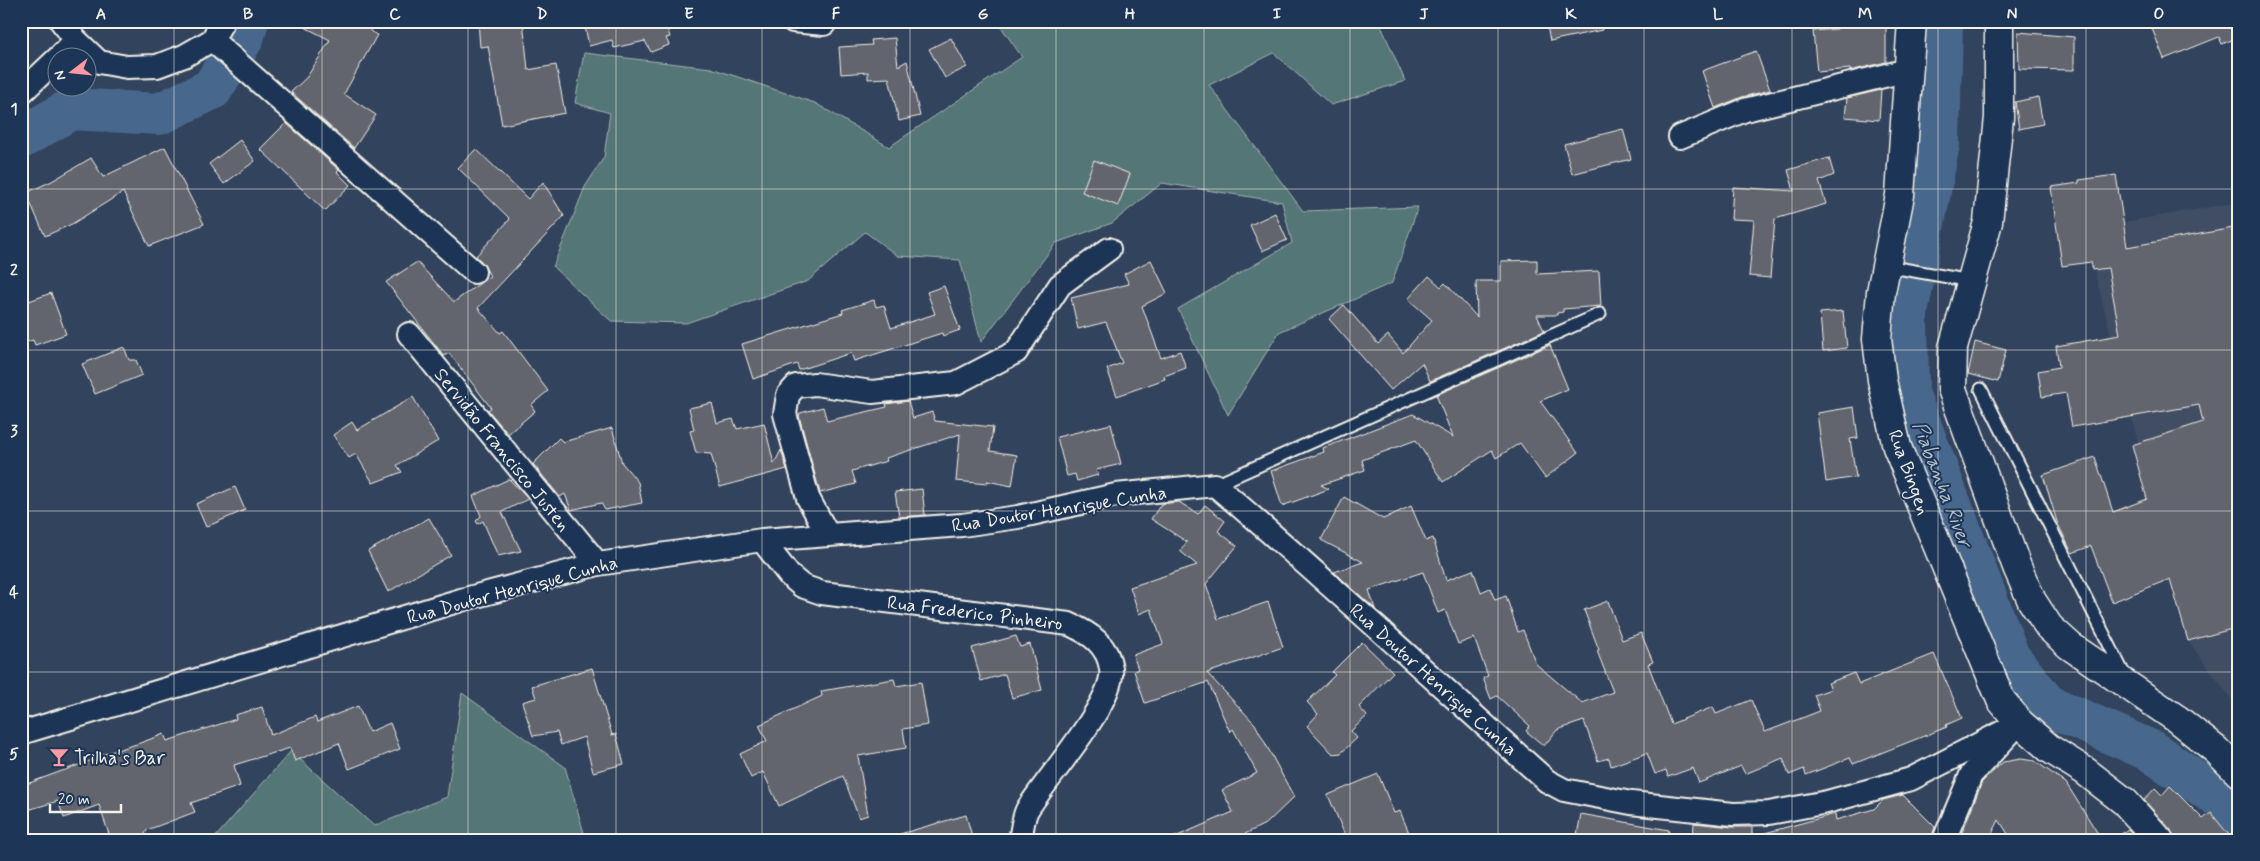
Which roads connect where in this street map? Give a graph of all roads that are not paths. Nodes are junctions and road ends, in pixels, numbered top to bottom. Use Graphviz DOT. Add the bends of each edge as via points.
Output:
graph roads {
  1 [pos="61,21"];
  2 [pos="793,21"];
  3 [pos="1912,21"];
  4 [pos="1998,21"];
  5 [pos="824,24"];
  6 [pos="216,34"];
  7 [pos="76,40"];
  8 [pos="68,48"];
  9 [pos="48,67"];
  10 [pos="1908,70"];
  11 [pos="21,93"];
  12 [pos="1680,137"];
  13 [pos="1109,249"];
  14 [pos="1886,266"];
  15 [pos="474,272"];
  16 [pos="1961,280"];
  17 [pos="1600,314"];
  18 [pos="409,334"];
  19 [pos="1981,389"];
  20 [pos="1215,485"];
  21 [pos="828,535"];
  22 [pos="762,540"];
  23 [pos="598,564"];
  24 [pos="2131,687"];
  25 [pos="2020,723"];
  26 [pos="21,733"];
  27 [pos="2239,773"];
  28 [pos="1020,840"];
  29 [pos="1944,840"];
  30 [pos="2159,840"];
  1 -- 7 [label="street"];
  2 -- 5 [label="street"];
  3 -- 10 [label="main road, Rua Bingen"];
  4 -- 16 [label="main road" via="1999,118 1988,222"];
  6 -- 7 [label="street" via="184,56 157,66 127,67 99,62"];
  6 -- 15 [label="street"];
  7 -- 8 [label="street"];
  9 -- 11 [label="street"];
  10 -- 12 [label="street" via="1745,110"];
  10 -- 14 [label="main road, Rua Bingen" via="1900,195"];
  13 -- 21 [label="street" via="1060,285 1016,352 956,383 872,392 815,384 796,386 788,395 785,414 808,498"];
  14 -- 16 [label="lane"];
  14 -- 25 [label="main road, Rua Bingen" via="1877,339 1882,380 1897,447 2001,700"];
  16 -- 24 [label="main road" via="1952,389 2017,566 2032,601 2049,627 2070,646"];
  17 -- 20 [label="lane"];
  18 -- 23 [label="street, Servidão Francisco Justen"];
  19 -- 24 [label="lane"];
  20 -- 21 [label="street, Rua Doutor Henrique Cunha" via="1116,494 1018,517 962,525"];
  20 -- 25 [label="street, Rua Doutor Henrique Cunha" via="1547,781 1564,790 1631,803 1733,814 1769,813 1827,802 1912,779"];
  21 -- 22 [label="street, Rua Doutor Henrique Cunha"];
  22 -- 23 [label="street, Rua Doutor Henrique Cunha"];
  22 -- 28 [label="street, Rua Frederico Pinheiro" via="789,575 802,586 822,593 1069,624 1086,631 1098,642 1107,653 1112,671 1110,685 1087,727 1026,812"];
  23 -- 26 [label="street, Rua Doutor Henrique Cunha" via="461,600"];
  24 -- 27 [label="main road" via="2216,750"];
  25 -- 29 [label="street" via="1971,775"];
  25 -- 30 [label="main road, Rua Bingen" via="2050,749 2126,802"];
}
